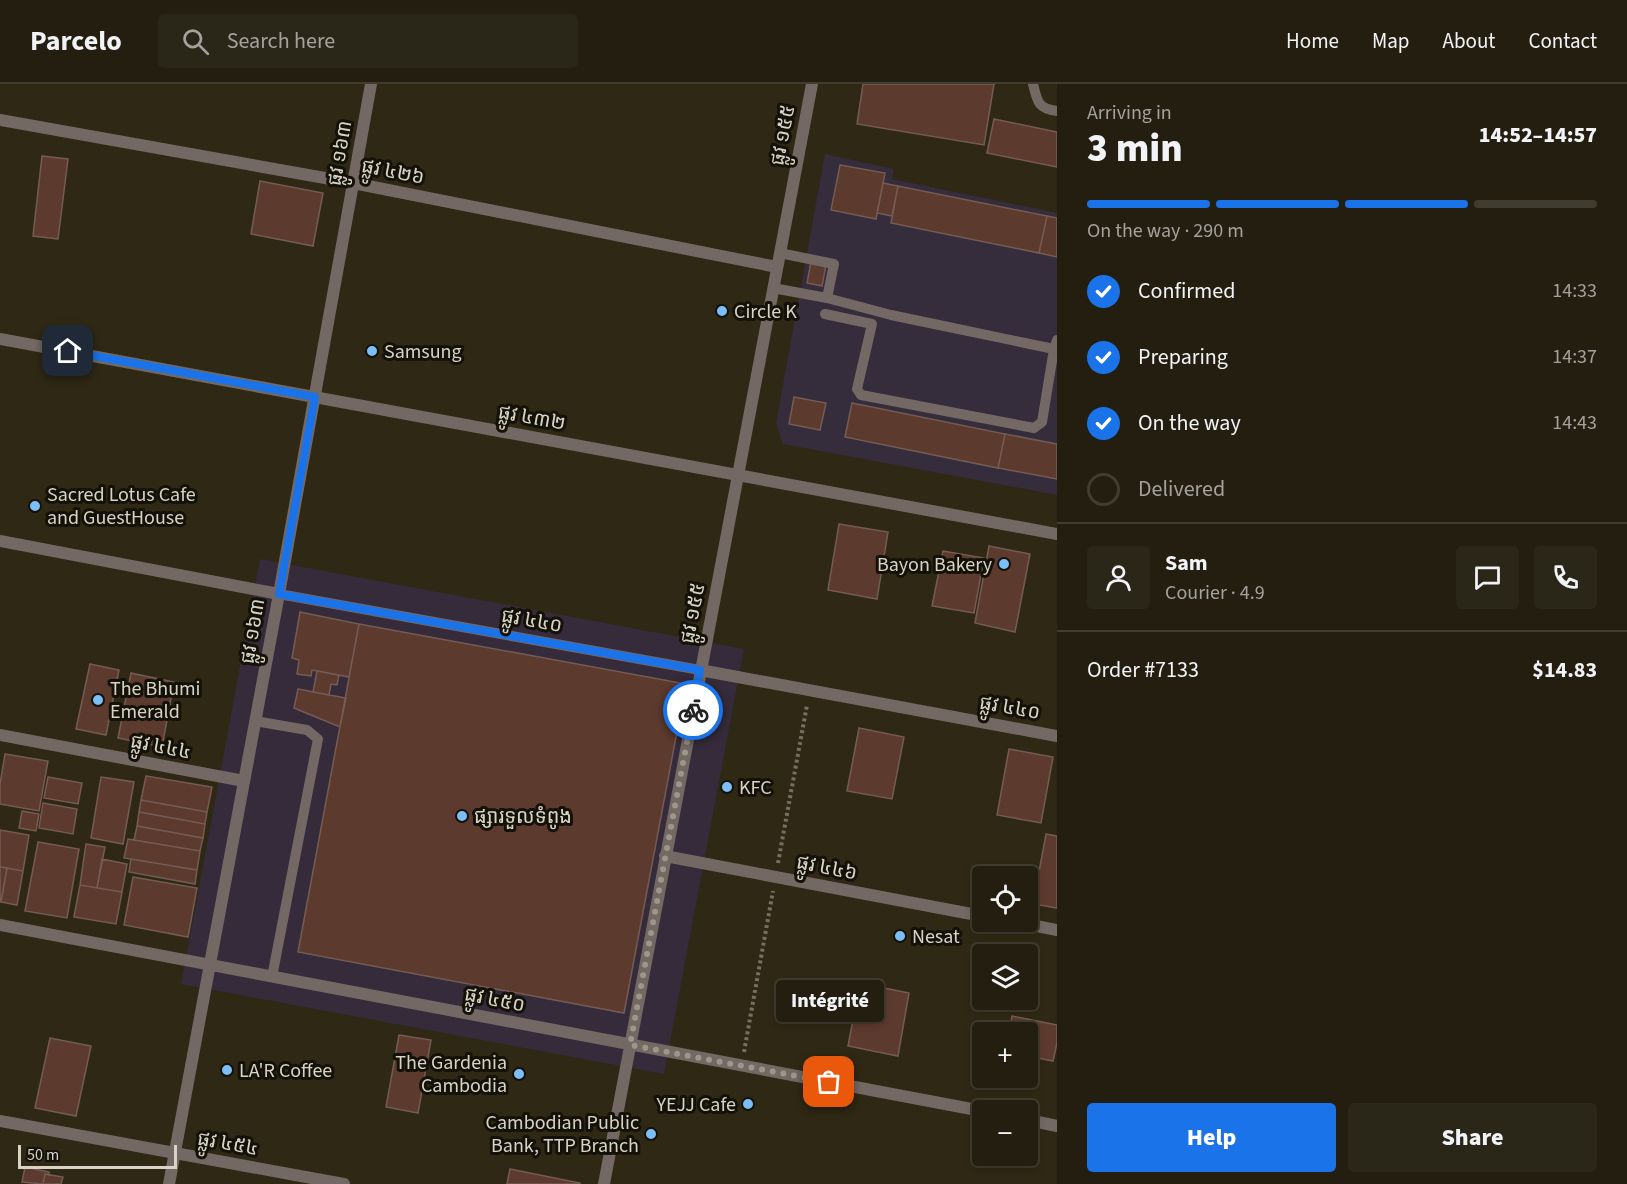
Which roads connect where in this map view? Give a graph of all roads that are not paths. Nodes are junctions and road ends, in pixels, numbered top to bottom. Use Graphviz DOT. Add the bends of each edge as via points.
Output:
graph roads {
  1 [pos="371,84"];
  2 [pos="812,84"];
  3 [pos="1033,84"];
  4 [pos="1057,111"];
  5 [pos="0,120"];
  6 [pos="353,183"];
  7 [pos="780,254"];
  8 [pos="777,267"];
  9 [pos="773,288"];
  10 [pos="827,298"];
  11 [pos="825,314"];
  12 [pos="0,339"];
  13 [pos="1055,344"];
  14 [pos="315,397"];
  15 [pos="738,475"];
  16 [pos="1057,534"];
  17 [pos="0,541"];
  18 [pos="279,594"];
  19 [pos="700,670"];
  20 [pos="255,721"];
  21 [pos="0,735"];
  22 [pos="1057,736"];
  23 [pos="244,781"];
  24 [pos="665,856"];
  25 [pos="972,914"];
  26 [pos="0,925"];
  27 [pos="1038,926"];
  28 [pos="1057,930"];
  29 [pos="210,965"];
  30 [pos="272,977"];
  31 [pos="630,1045"];
  32 [pos="972,1109"];
  33 [pos="0,1122"];
  34 [pos="1038,1122"];
  35 [pos="1057,1125"];
  36 [pos="175,1154"];
  37 [pos="170,1184"];
  38 [pos="344,1184"];
  39 [pos="604,1184"];
  1 -- 6 [label="street, ផ្លូវ ១៦៣"];
  2 -- 7 [label="street, ផ្លូវ ១៥៥"];
  3 -- 4 [label="lane" via="1037,101 1046,110"];
  5 -- 6 [label="street, ផ្លូវ ៤២៦"];
  6 -- 8 [label="street, ផ្លូវ ៤២៦"];
  6 -- 14 [label="street, ផ្លូវ ១៦៣"];
  7 -- 8 [label="street, ផ្លូវ ១៥៥"];
  7 -- 10 [label="lane" via="834,264"];
  8 -- 9 [label="street, ផ្លូវ ១៥៥"];
  9 -- 10 [label="lane"];
  9 -- 15 [label="street, ផ្លូវ ១៥៥"];
  10 -- 13 [label="lane" via="891,315"];
  11 -- 13 [label="lane" via="872,324 857,389 861,395 1034,428 1042,422"];
  12 -- 14 [label="street, ផ្លូវ ៤៣២"];
  14 -- 15 [label="street, ផ្លូវ ៤៣២"];
  14 -- 18 [label="street, ផ្លូវ ១៦៣"];
  15 -- 16 [label="street, ផ្លូវ ៤៣២"];
  15 -- 19 [label="street, ផ្លូវ ១៥៥"];
  17 -- 18 [label="street, ផ្លូវ ៤៤០"];
  18 -- 19 [label="lane, ផ្លូវ ៤៤០"];
  18 -- 20 [label="street, ផ្លូវ ១៦៣"];
  19 -- 22 [label="street, ផ្លូវ ៤៤០"];
  19 -- 24 [label="street, ផ្លូវ ១៥៥"];
  20 -- 23 [label="street, ផ្លូវ ១៦៣"];
  20 -- 30 [label="lane" via="307,730 318,739"];
  21 -- 23 [label="street, ផ្លូវ ៤៤៤"];
  23 -- 29 [label="street, ផ្លូវ ១៦៣"];
  24 -- 25 [label="street, ផ្លូវ ៤៤៦"];
  24 -- 31 [label="street, ផ្លូវ ១៥៥"];
  26 -- 29 [label="street, ផ្លូវ ៤៥០"];
  27 -- 28 [label="street"];
  29 -- 30 [label="street, ផ្លូវ ៤៥០"];
  29 -- 36 [label="street, ផ្លូវ ១៦៣"];
  30 -- 31 [label="street, ផ្លូវ ៤៥០"];
  31 -- 32 [label="street, ផ្លូវ ៤៥០"];
  31 -- 39 [label="street, ផ្លូវ ១៥៥"];
  33 -- 36 [label="street, ផ្លូវ ៤៥៤"];
  34 -- 35 [label="street"];
  36 -- 37 [label="street, ផ្លូវ ១៦៣"];
  36 -- 38 [label="street, ផ្លូវ ៤៥៤"];
}
